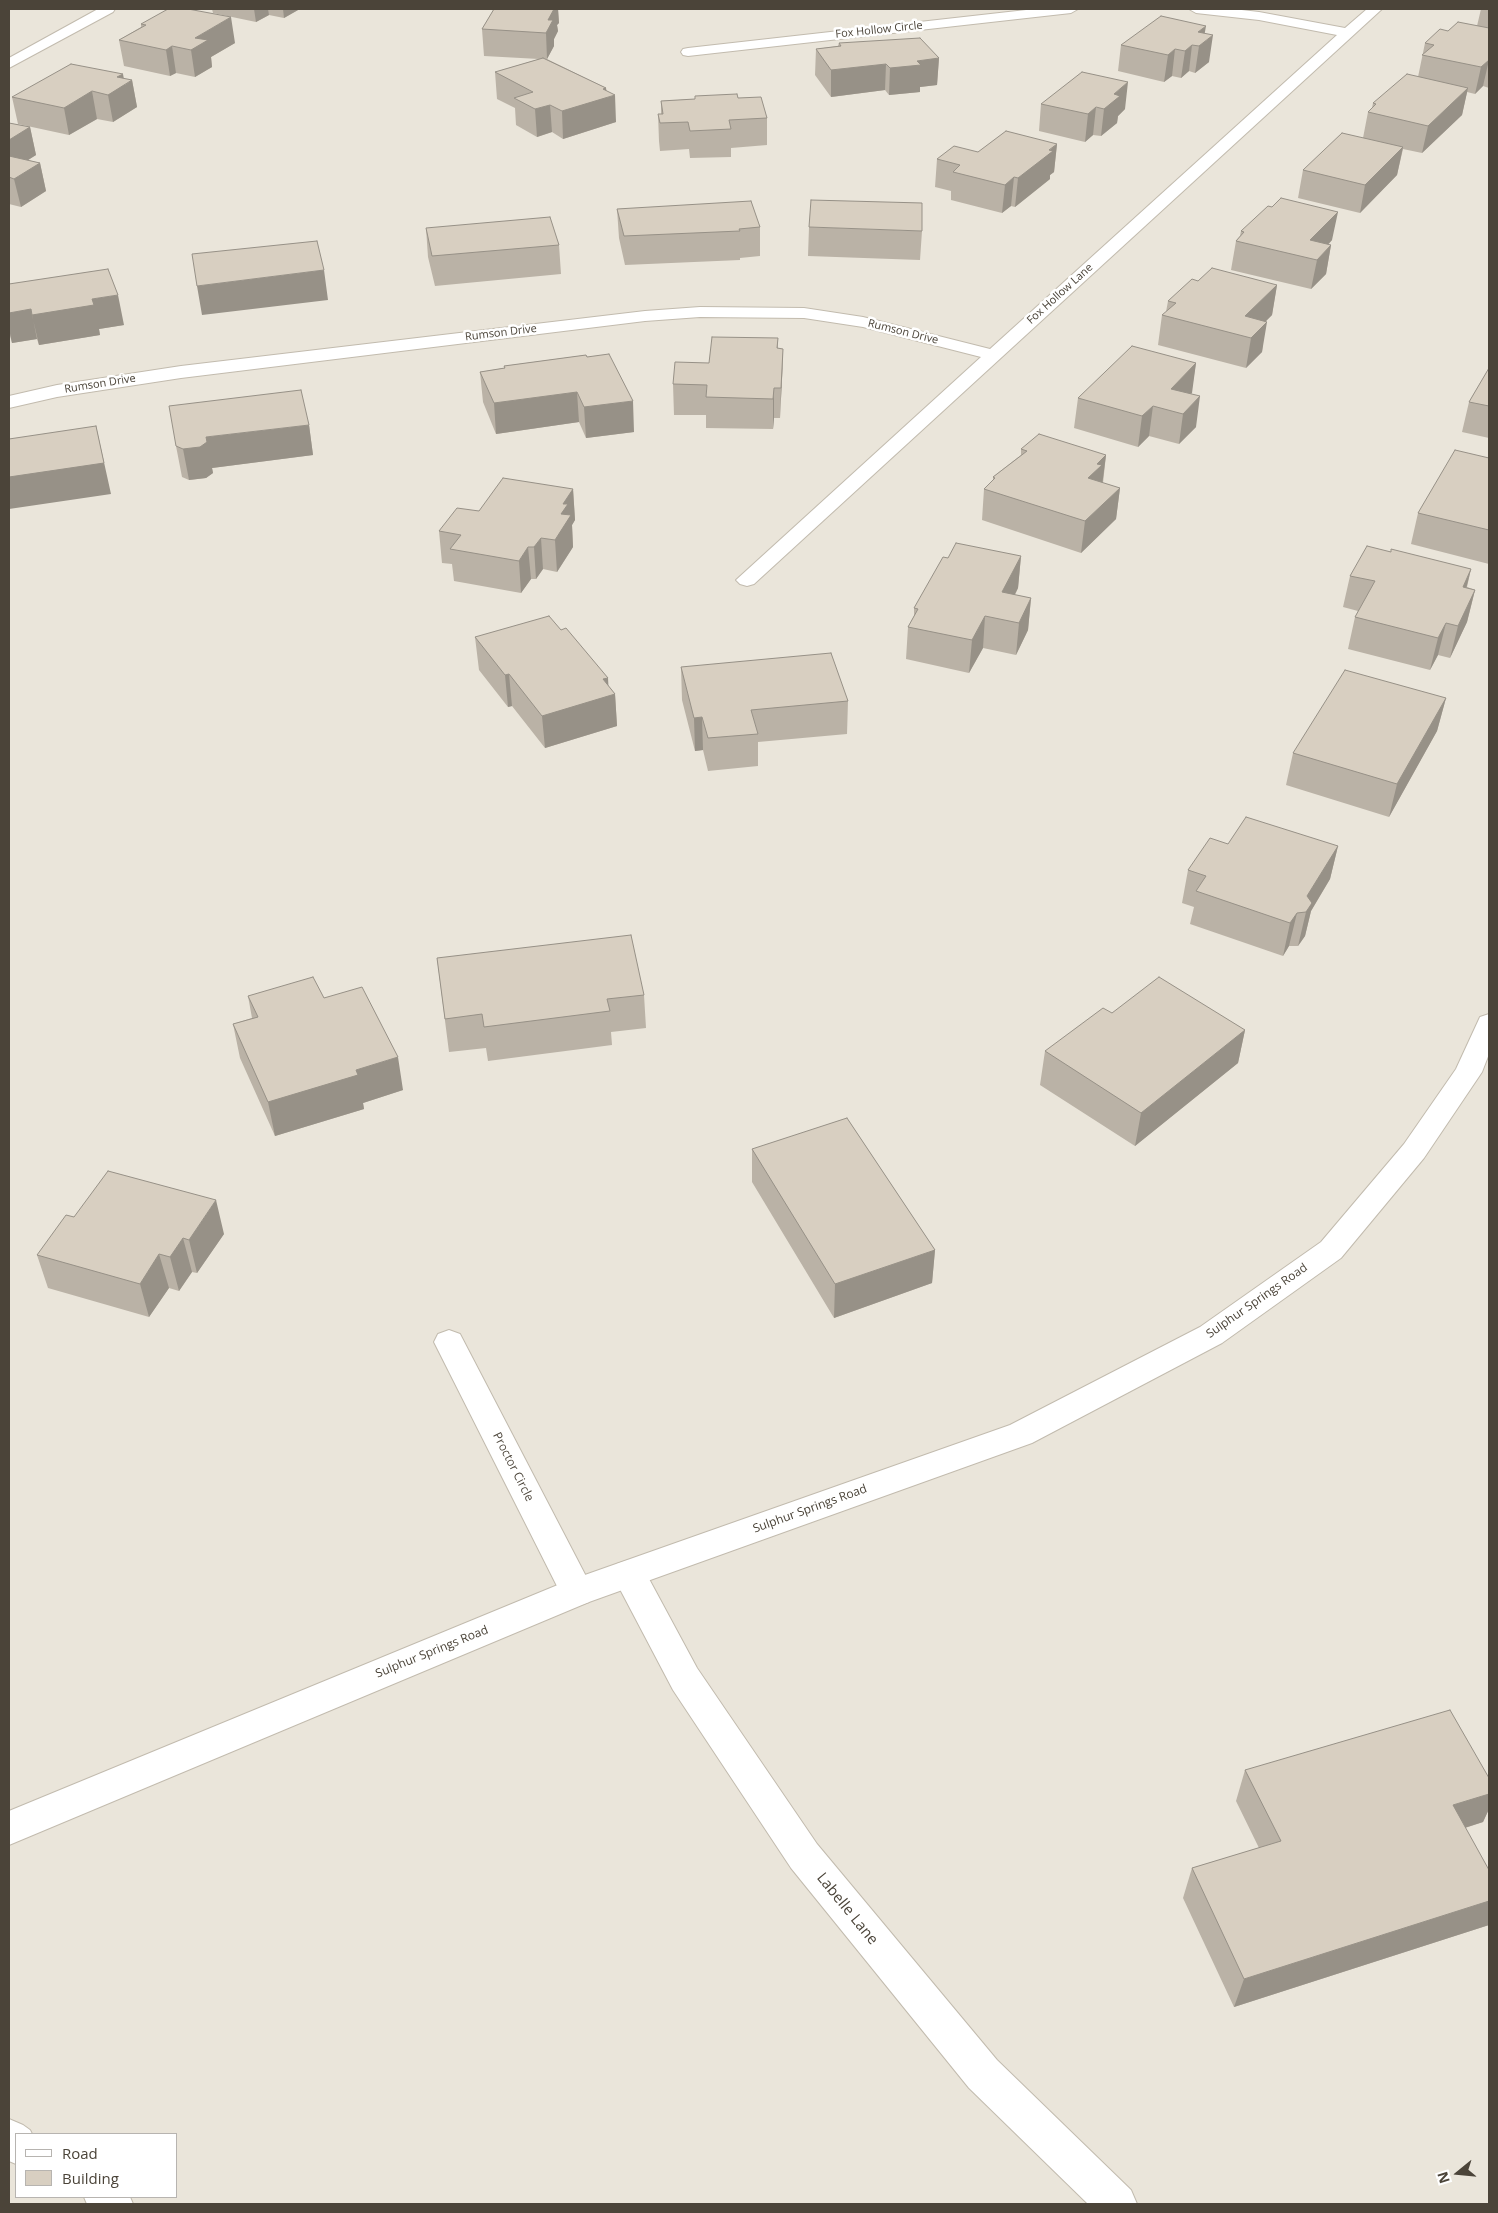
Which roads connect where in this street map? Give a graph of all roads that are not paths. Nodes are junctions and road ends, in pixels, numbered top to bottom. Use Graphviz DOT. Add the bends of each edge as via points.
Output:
graph roads {
  1 [pos="108,9"];
  2 [pos="1071,9"];
  3 [pos="1196,9"];
  4 [pos="1375,9"];
  5 [pos="1348,33"];
  6 [pos="688,52"];
  7 [pos="9,64"];
  8 [pos="993,355"];
  9 [pos="9,402"];
  10 [pos="747,580"];
  11 [pos="1489,1023"];
  12 [pos="449,1342"];
  13 [pos="629,1574"];
  14 [pos="577,1592"];
  15 [pos="9,1828"];
  16 [pos="1117,2204"];
  1 -- 7 [label="street"];
  2 -- 6 [label="street, Fox Hollow Circle"];
  3 -- 5 [label="street" via="1259,16"];
  4 -- 5 [label="street, Fox Hollow Lane"];
  5 -- 8 [label="street, Fox Hollow Lane"];
  8 -- 9 [label="street, Rumson Drive" via="863,322 804,313 700,312 162,375"];
  8 -- 10 [label="street, Fox Hollow Lane"];
  11 -- 13 [label="street, Sulphur Springs Road" via="1468,1072 1414,1152 1331,1250 1211,1335 1021,1434"];
  12 -- 14 [label="street, Proctor Circle"];
  13 -- 14 [label="street, Sulphur Springs Road"];
  13 -- 16 [label="street, Labelle Lane" via="684,1680 804,1856 983,2074"];
  14 -- 15 [label="street, Sulphur Springs Road"];
}
